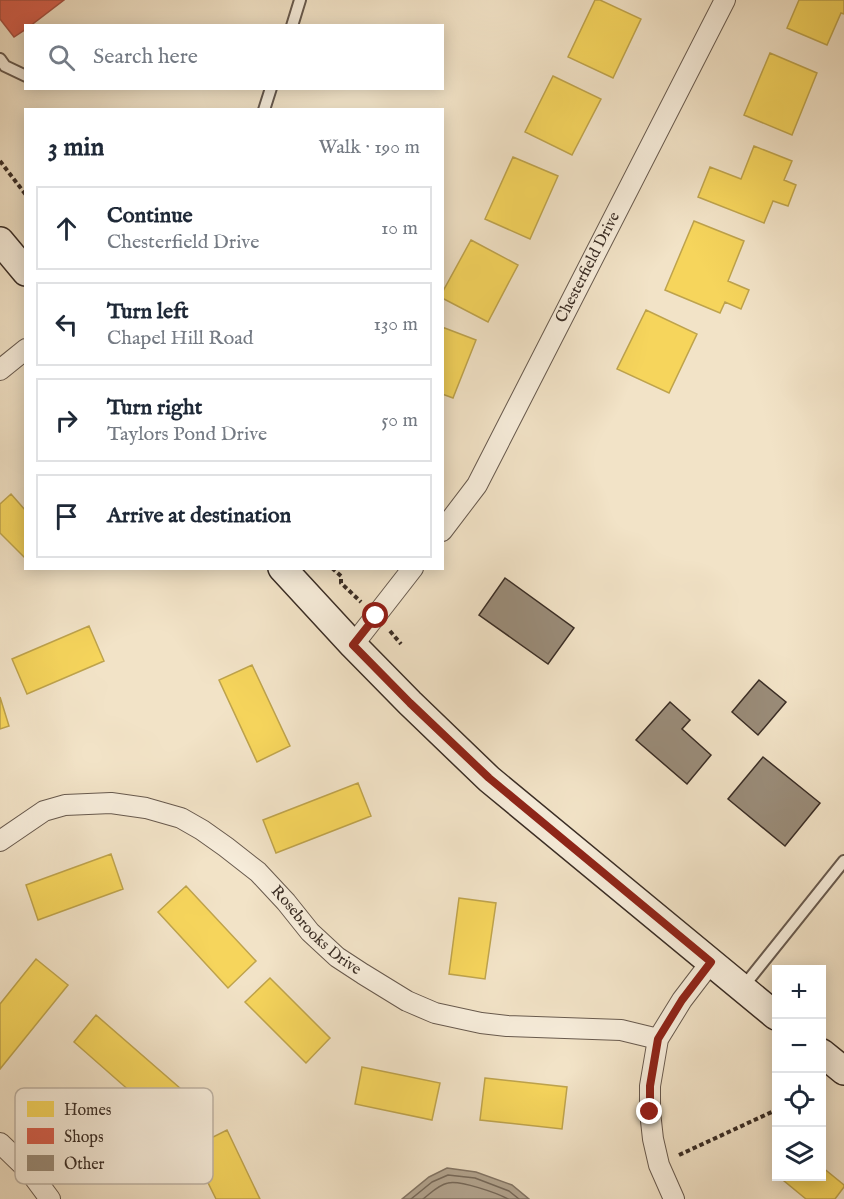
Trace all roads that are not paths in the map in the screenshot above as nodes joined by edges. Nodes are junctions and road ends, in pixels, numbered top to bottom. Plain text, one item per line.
1 (300, 0) edge
2 (725, 0) edge
3 (293, 24) edge
4 (0, 59) edge
5 (24, 75) edge
6 (270, 90) edge
7 (265, 108) edge
8 (0, 241) edge
9 (24, 270) edge
10 (24, 351) edge
11 (0, 370) edge
12 (444, 528) edge
13 (284, 570) edge
14 (411, 570) edge
15 (353, 645) junction
16 (0, 841) edge
17 (844, 861) edge
18 (711, 962) junction
19 (742, 988) junction
20 (772, 1012) edge
21 (658, 1039) junction
22 (826, 1056) edge
23 (844, 1071) edge
24 (0, 1143) edge
25 (15, 1158) edge
26 (39, 1184) edge
27 (50, 1199) edge
28 (674, 1199) edge

1 - 3 lane
2 - 12 street, Chesterfield Drive
4 - 5 lane
6 - 7 lane
8 - 9 main road
10 - 11 street
13 - 15 main road
14 - 15 street
15 - 18 main road
16 - 21 street, Rosebrooks Drive
17 - 19 lane
18 - 19 main road
18 - 21 street
19 - 20 main road
21 - 28 street
22 - 23 main road
24 - 25 street
26 - 27 street

